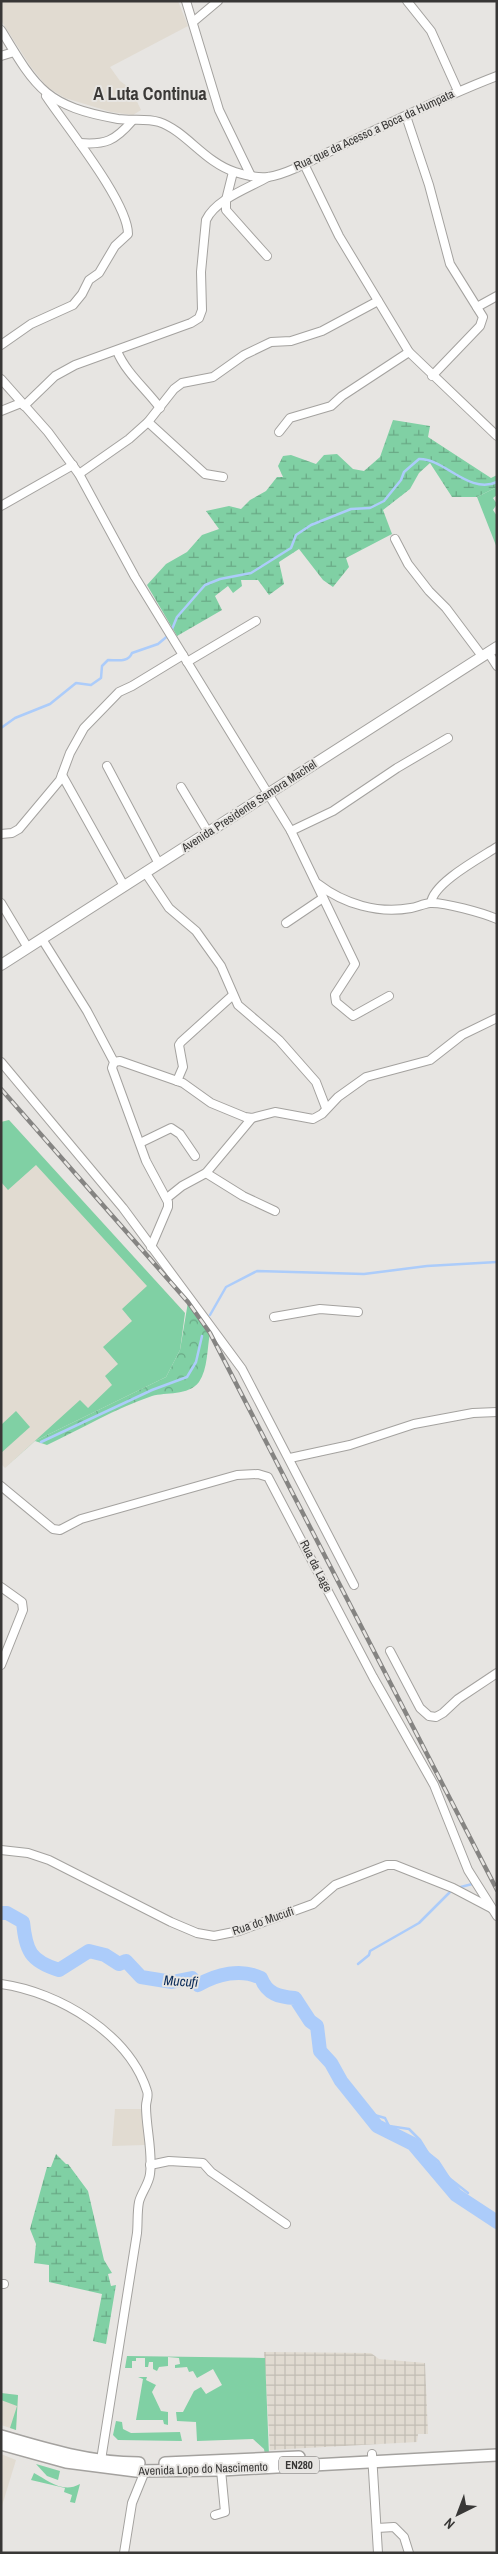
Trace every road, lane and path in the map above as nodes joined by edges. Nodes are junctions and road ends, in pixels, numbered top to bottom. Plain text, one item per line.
1 (186, 1) edge
2 (218, 1) edge
3 (407, 1) edge
4 (193, 22) junction
5 (1, 30) edge
6 (14, 52) junction
7 (1, 56) edge
8 (497, 76) edge
9 (42, 90) junction
10 (458, 91) junction
11 (406, 116) junction
12 (132, 121) junction
13 (80, 143) junction
14 (304, 164) junction
15 (234, 172) junction
16 (251, 176) junction
17 (268, 177) junction
18 (226, 200) junction
19 (267, 256) dead end
20 (497, 296) edge
21 (378, 301) junction
22 (477, 307) junction
23 (1, 344) edge
24 (117, 351) junction
25 (409, 352) junction
26 (432, 376) junction
27 (1, 379) edge
28 (22, 404) junction
29 (160, 408) junction
30 (1, 411) edge
31 (148, 422) junction
32 (279, 432) dead end
33 (497, 436) edge
34 (73, 465) junction
35 (79, 474) junction
36 (223, 477) dead end
37 (1, 506) edge
38 (395, 540) dead end
39 (256, 621) dead end
40 (489, 652) edge
41 (185, 658) junction
42 (497, 666) edge
43 (448, 738) dead end
44 (107, 766) dead end
45 (62, 775) junction
46 (181, 787) dead end
47 (268, 793) junction
48 (291, 831) junction
49 (208, 832) junction
50 (1, 834) edge
51 (497, 847) edge
52 (159, 864) junction
53 (145, 872) junction
54 (316, 882) junction
55 (124, 886) junction
56 (323, 898) junction
57 (1, 903) edge
58 (431, 903) junction
59 (497, 919) edge
60 (286, 923) dead end
61 (42, 939) junction
62 (28, 948) junction
63 (1, 965) edge
64 (233, 995) junction
65 (390, 996) dead end
66 (497, 1018) edge
67 (1, 1062) edge
68 (114, 1062) junction
69 (177, 1081) junction
70 (326, 1108) junction
71 (252, 1118) junction
72 (140, 1143) junction
73 (195, 1156) dead end
74 (206, 1173) junction
75 (166, 1198) junction
76 (275, 1211) dead end
77 (151, 1247) junction
78 (358, 1312) dead end
79 (274, 1317) dead end
80 (497, 1412) edge
81 (290, 1458) junction
82 (1, 1486) edge
83 (354, 1585) dead end
84 (1, 1587) edge
85 (390, 1652) dead end
86 (1, 1665) edge
87 (497, 1673) edge
88 (1, 1850) edge
89 (495, 1912) edge
90 (1, 1984) edge
91 (150, 2165) junction
92 (286, 2224) dead end
93 (1, 2436) edge
94 (1, 2444) edge
95 (497, 2448) edge
96 (497, 2455) edge
97 (372, 2458) junction
98 (101, 2460) junction
99 (221, 2470) junction
100 (145, 2471) junction
101 (215, 2515) dead end
102 (377, 2528) junction
103 (124, 2553) edge
104 (378, 2553) edge
105 (409, 2553) edge

1 - 4 street
2 - 4 street
3 - 10 street
4 - 16 street
5 - 6 street
6 - 7 street
6 - 9 street
8 - 10 street, Rua que da Acesso a Boca da Humpata
9 - 12 street, Rua que da Acesso a Boca da Humpata
9 - 13 street
10 - 11 street, Rua que da Acesso a Boca da Humpata
11 - 14 street, Rua que da Acesso a Boca da Humpata
11 - 22 street
12 - 13 street
12 - 15 street, Rua que da Acesso a Boca da Humpata
13 - 23 street
14 - 17 street, Rua que da Acesso a Boca da Humpata
14 - 21 street
15 - 16 street, Rua que da Acesso a Boca da Humpata
15 - 18 street
16 - 17 street, Rua que da Acesso a Boca da Humpata
17 - 18 street
18 - 19 street
18 - 24 street
20 - 22 street
21 - 25 street
21 - 29 street
22 - 26 street
24 - 28 street
24 - 29 street
25 - 26 street
25 - 32 street
26 - 33 street
27 - 28 street
28 - 30 street
28 - 34 street
29 - 31 street
31 - 35 street
31 - 36 street
34 - 35 street
34 - 37 street
35 - 41 street
38 - 40 street
39 - 41 street
40 - 42 street
40 - 47 main road, Avenida Presidente Samora Machel
41 - 45 street
41 - 47 street
43 - 48 street
44 - 52 street
45 - 50 street
45 - 55 street
46 - 49 street
47 - 48 street
47 - 49 main road, Avenida Presidente Samora Machel
48 - 54 street
49 - 52 main road, Avenida Presidente Samora Machel
51 - 58 street
52 - 53 main road, Avenida Presidente Samora Machel
53 - 55 main road, Avenida Presidente Samora Machel
53 - 64 street
54 - 56 street
54 - 58 street
55 - 61 main road, Avenida Presidente Samora Machel
56 - 60 street
56 - 65 street
57 - 62 street
58 - 59 street
61 - 62 main road, Avenida Presidente Samora Machel
61 - 68 street
62 - 63 main road, Avenida Presidente Samora Machel
64 - 69 street
64 - 70 street
66 - 70 street
67 - 77 street
68 - 69 street
68 - 72 street
69 - 71 street
70 - 71 street
71 - 74 street
72 - 73 street
72 - 75 street
74 - 75 street
74 - 76 street
75 - 77 street
77 - 81 street
78 - 79 street
80 - 81 street
81 - 83 street
82 - 89 street, Rua da Lage
84 - 86 street
85 - 87 street
88 - 89 street, Rua do Mucufi
90 - 91 street
91 - 92 street
91 - 98 street
93 - 98 main road, Avenida Lopo do Nascimento / EN280
94 - 100 main road, Avenida Lopo do Nascimento / EN280
95 - 97 main road, Avenida Lopo do Nascimento / EN280
96 - 97 main road, Avenida Lopo do Nascimento / EN280
97 - 98 main road, Avenida Lopo do Nascimento / EN280
97 - 99 main road, Avenida Lopo do Nascimento / EN280
97 - 102 street
99 - 100 main road, Avenida Lopo do Nascimento / EN280
99 - 101 street
100 - 103 street
102 - 104 street
102 - 105 street

